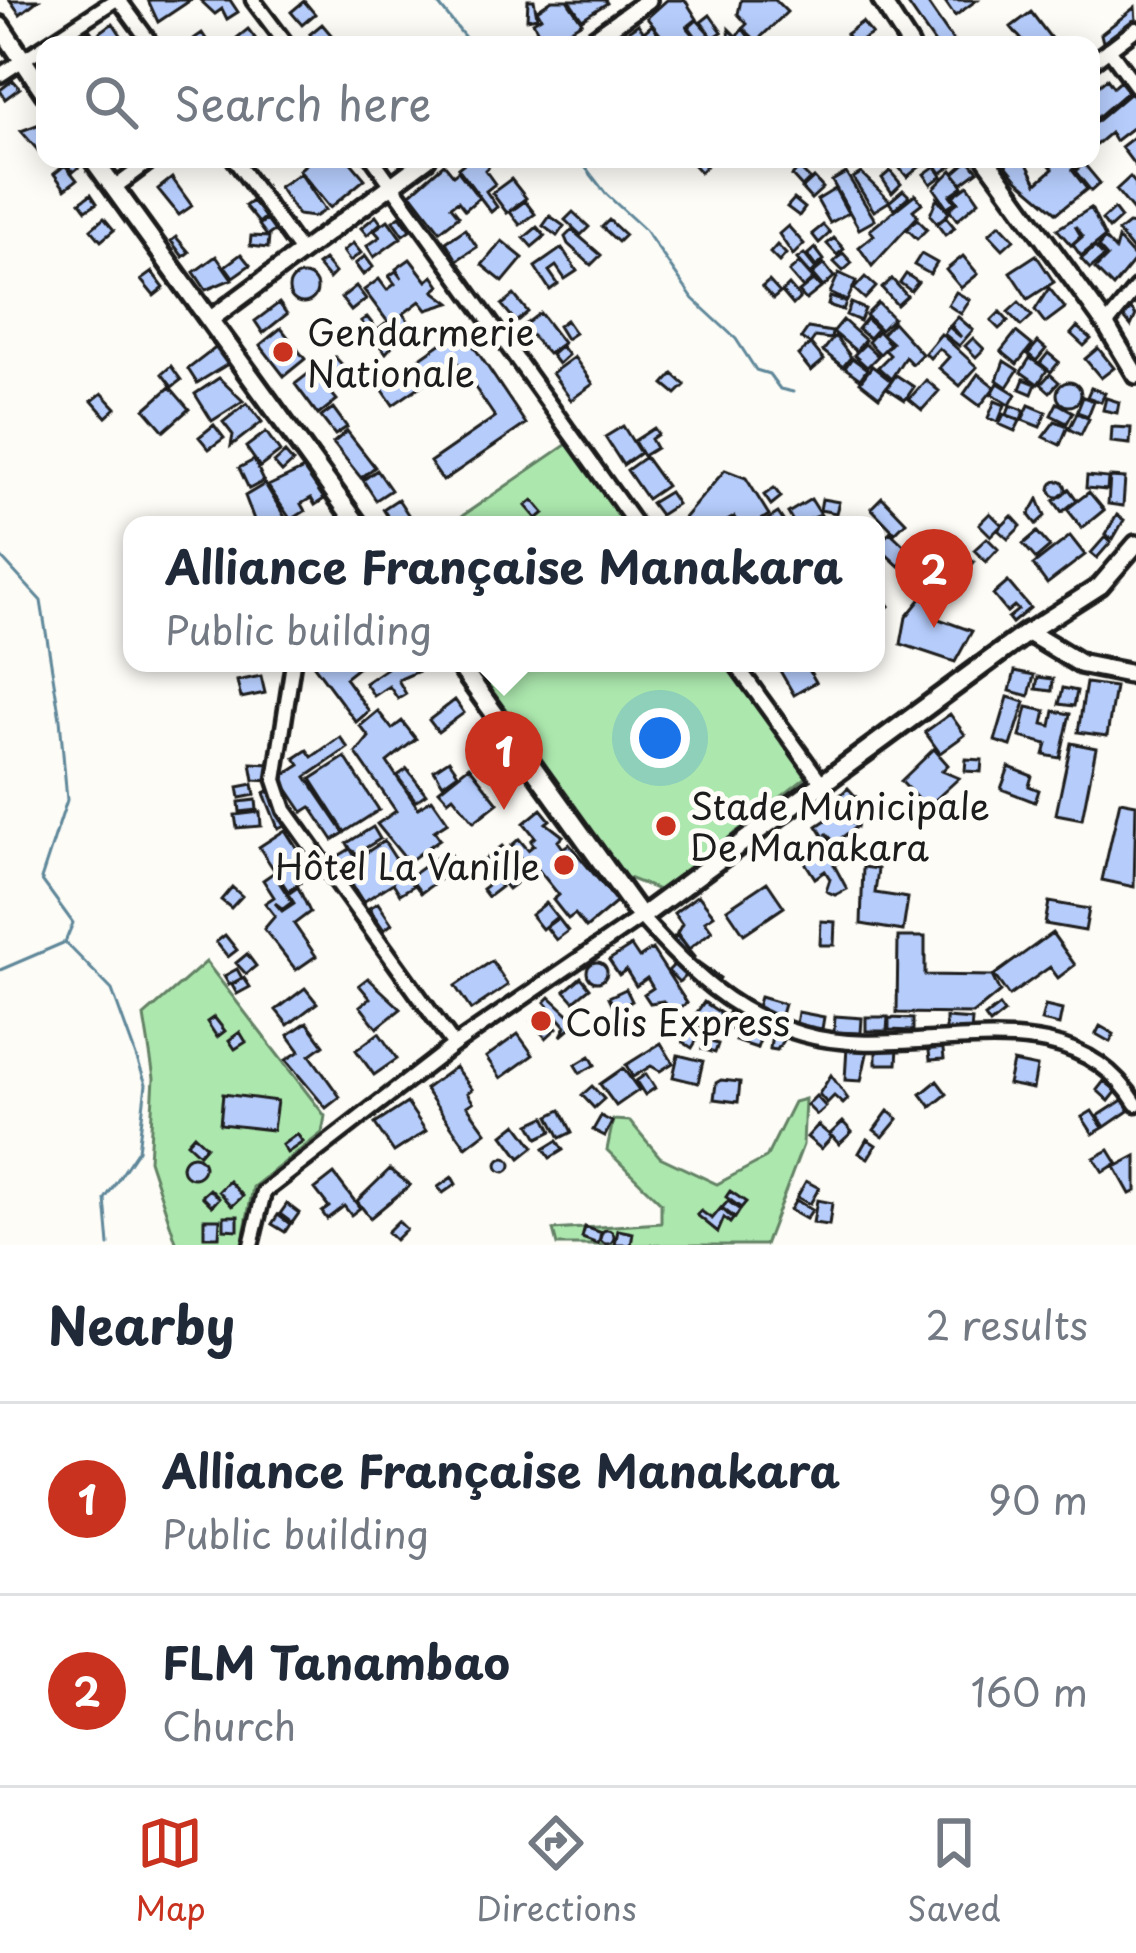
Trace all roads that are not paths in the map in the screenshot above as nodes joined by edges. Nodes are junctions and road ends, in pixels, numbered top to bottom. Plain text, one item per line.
1 (117, 0) edge
2 (253, 0) edge
3 (648, 0) edge
4 (881, 0) edge
5 (0, 26) edge
6 (1136, 29) edge
7 (58, 36) edge
8 (145, 36) edge
9 (279, 36) edge
10 (597, 36) edge
11 (904, 36) edge
12 (36, 49) edge
13 (1109, 50) junction
14 (1100, 56) edge
15 (20, 59) junction
16 (0, 75) edge
17 (36, 81) edge
18 (1136, 86) edge
19 (100, 168) edge
20 (141, 168) edge
21 (240, 168) edge
22 (380, 168) edge
23 (414, 168) edge
24 (993, 168) edge
25 (392, 184) junction
26 (115, 188) junction
27 (301, 253) junction
28 (1136, 288) edge
29 (211, 319) junction
30 (1106, 325) junction
31 (1136, 375) edge
32 (352, 516) edge
33 (630, 516) edge
34 (1136, 544) edge
35 (1028, 632) junction
36 (292, 672) edge
37 (464, 672) edge
38 (742, 672) edge
39 (1136, 675) edge
40 (821, 782) junction
41 (641, 917) junction
42 (454, 1045) junction
43 (1136, 1104) edge
44 (251, 1245) edge

1 - 7 street
1 - 8 street
2 - 9 street
3 - 10 street
4 - 11 street
5 - 15 main road
6 - 13 street
12 - 15 street
13 - 14 street
13 - 18 street
15 - 16 street
15 - 17 main road
19 - 26 main road
20 - 26 street
21 - 27 street
22 - 25 street
23 - 25 street
24 - 30 street
25 - 27 street
25 - 33 street
26 - 29 main road
27 - 29 street
28 - 30 street
29 - 32 main road
30 - 31 street
34 - 35 street
35 - 39 main road
35 - 40 main road
36 - 42 street
37 - 41 main road
38 - 40 street
40 - 41 main road
41 - 42 street
41 - 43 street
42 - 44 street

